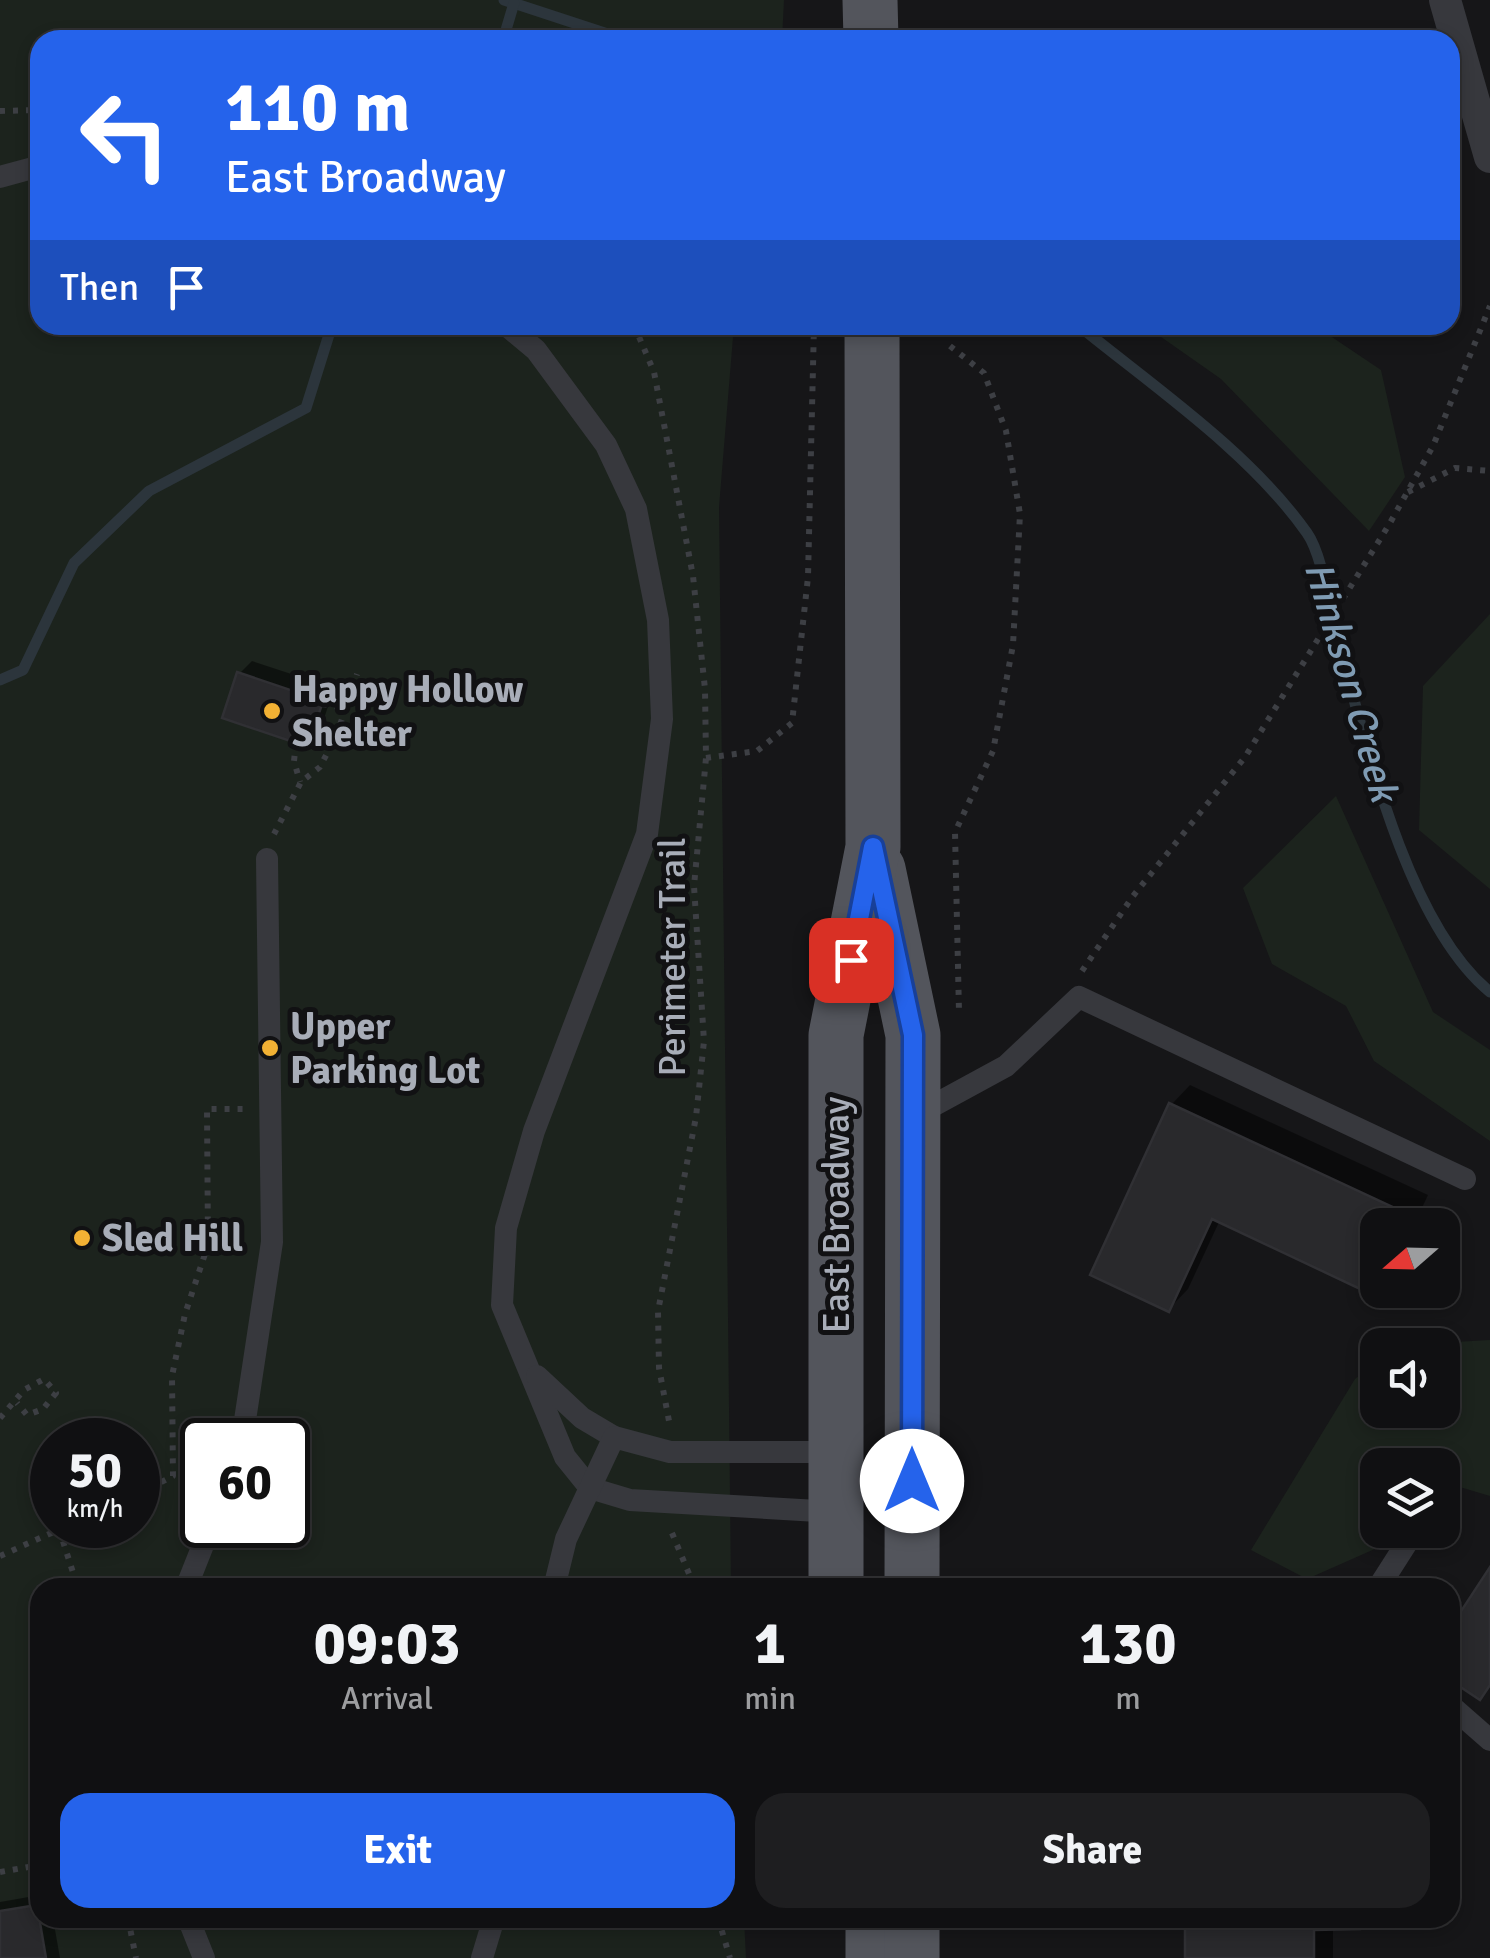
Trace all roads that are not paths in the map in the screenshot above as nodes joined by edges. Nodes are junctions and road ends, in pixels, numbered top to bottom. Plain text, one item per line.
1 (870, 0) edge
2 (1445, 0) edge
3 (871, 30) edge
4 (1454, 30) edge
5 (1460, 53) edge
6 (1490, 158) edge
7 (30, 169) edge
8 (0, 177) edge
9 (518, 335) edge
10 (872, 335) edge
11 (873, 847) junction
12 (268, 852) road end
13 (836, 1035) junction
14 (913, 1117) junction
15 (1466, 1179) dead end
16 (534, 1374) junction
17 (245, 1418) edge
18 (614, 1437) junction
19 (836, 1452) junction
20 (912, 1481) junction
21 (590, 1488) junction
22 (835, 1512) junction
23 (202, 1548) edge
24 (1404, 1548) edge
25 (190, 1578) edge
26 (556, 1578) edge
27 (836, 1578) edge
28 (878, 1578) edge
29 (912, 1578) edge
30 (1384, 1578) edge
31 (1460, 1714) edge
32 (1490, 1740) edge
33 (192, 1928) edge
34 (491, 1928) edge
35 (837, 1928) edge
36 (873, 1928) edge
37 (912, 1928) edge
38 (204, 1958) edge
39 (482, 1958) edge
40 (837, 1958) edge
41 (873, 1958) edge
42 (912, 1958) edge

1 - 3 main road
2 - 4 street
5 - 6 street
7 - 8 lane
9 - 16 lane
10 - 11 main road, East Broadway
11 - 13 main road, East Broadway
11 - 14 main road, East Broadway
12 - 17 lane
13 - 19 main road, East Broadway
13 - 20 main road
14 - 15 lane
14 - 20 main road, East Broadway
16 - 18 lane
16 - 21 lane
18 - 19 lane
18 - 21 lane
19 - 22 main road, East Broadway
19 - 28 main road
20 - 29 main road, East Broadway
21 - 22 lane
21 - 26 lane
22 - 27 main road, East Broadway
23 - 25 lane
24 - 30 lane
31 - 32 lane
33 - 38 lane
34 - 39 lane
35 - 40 main road
36 - 41 main road
37 - 42 main road

